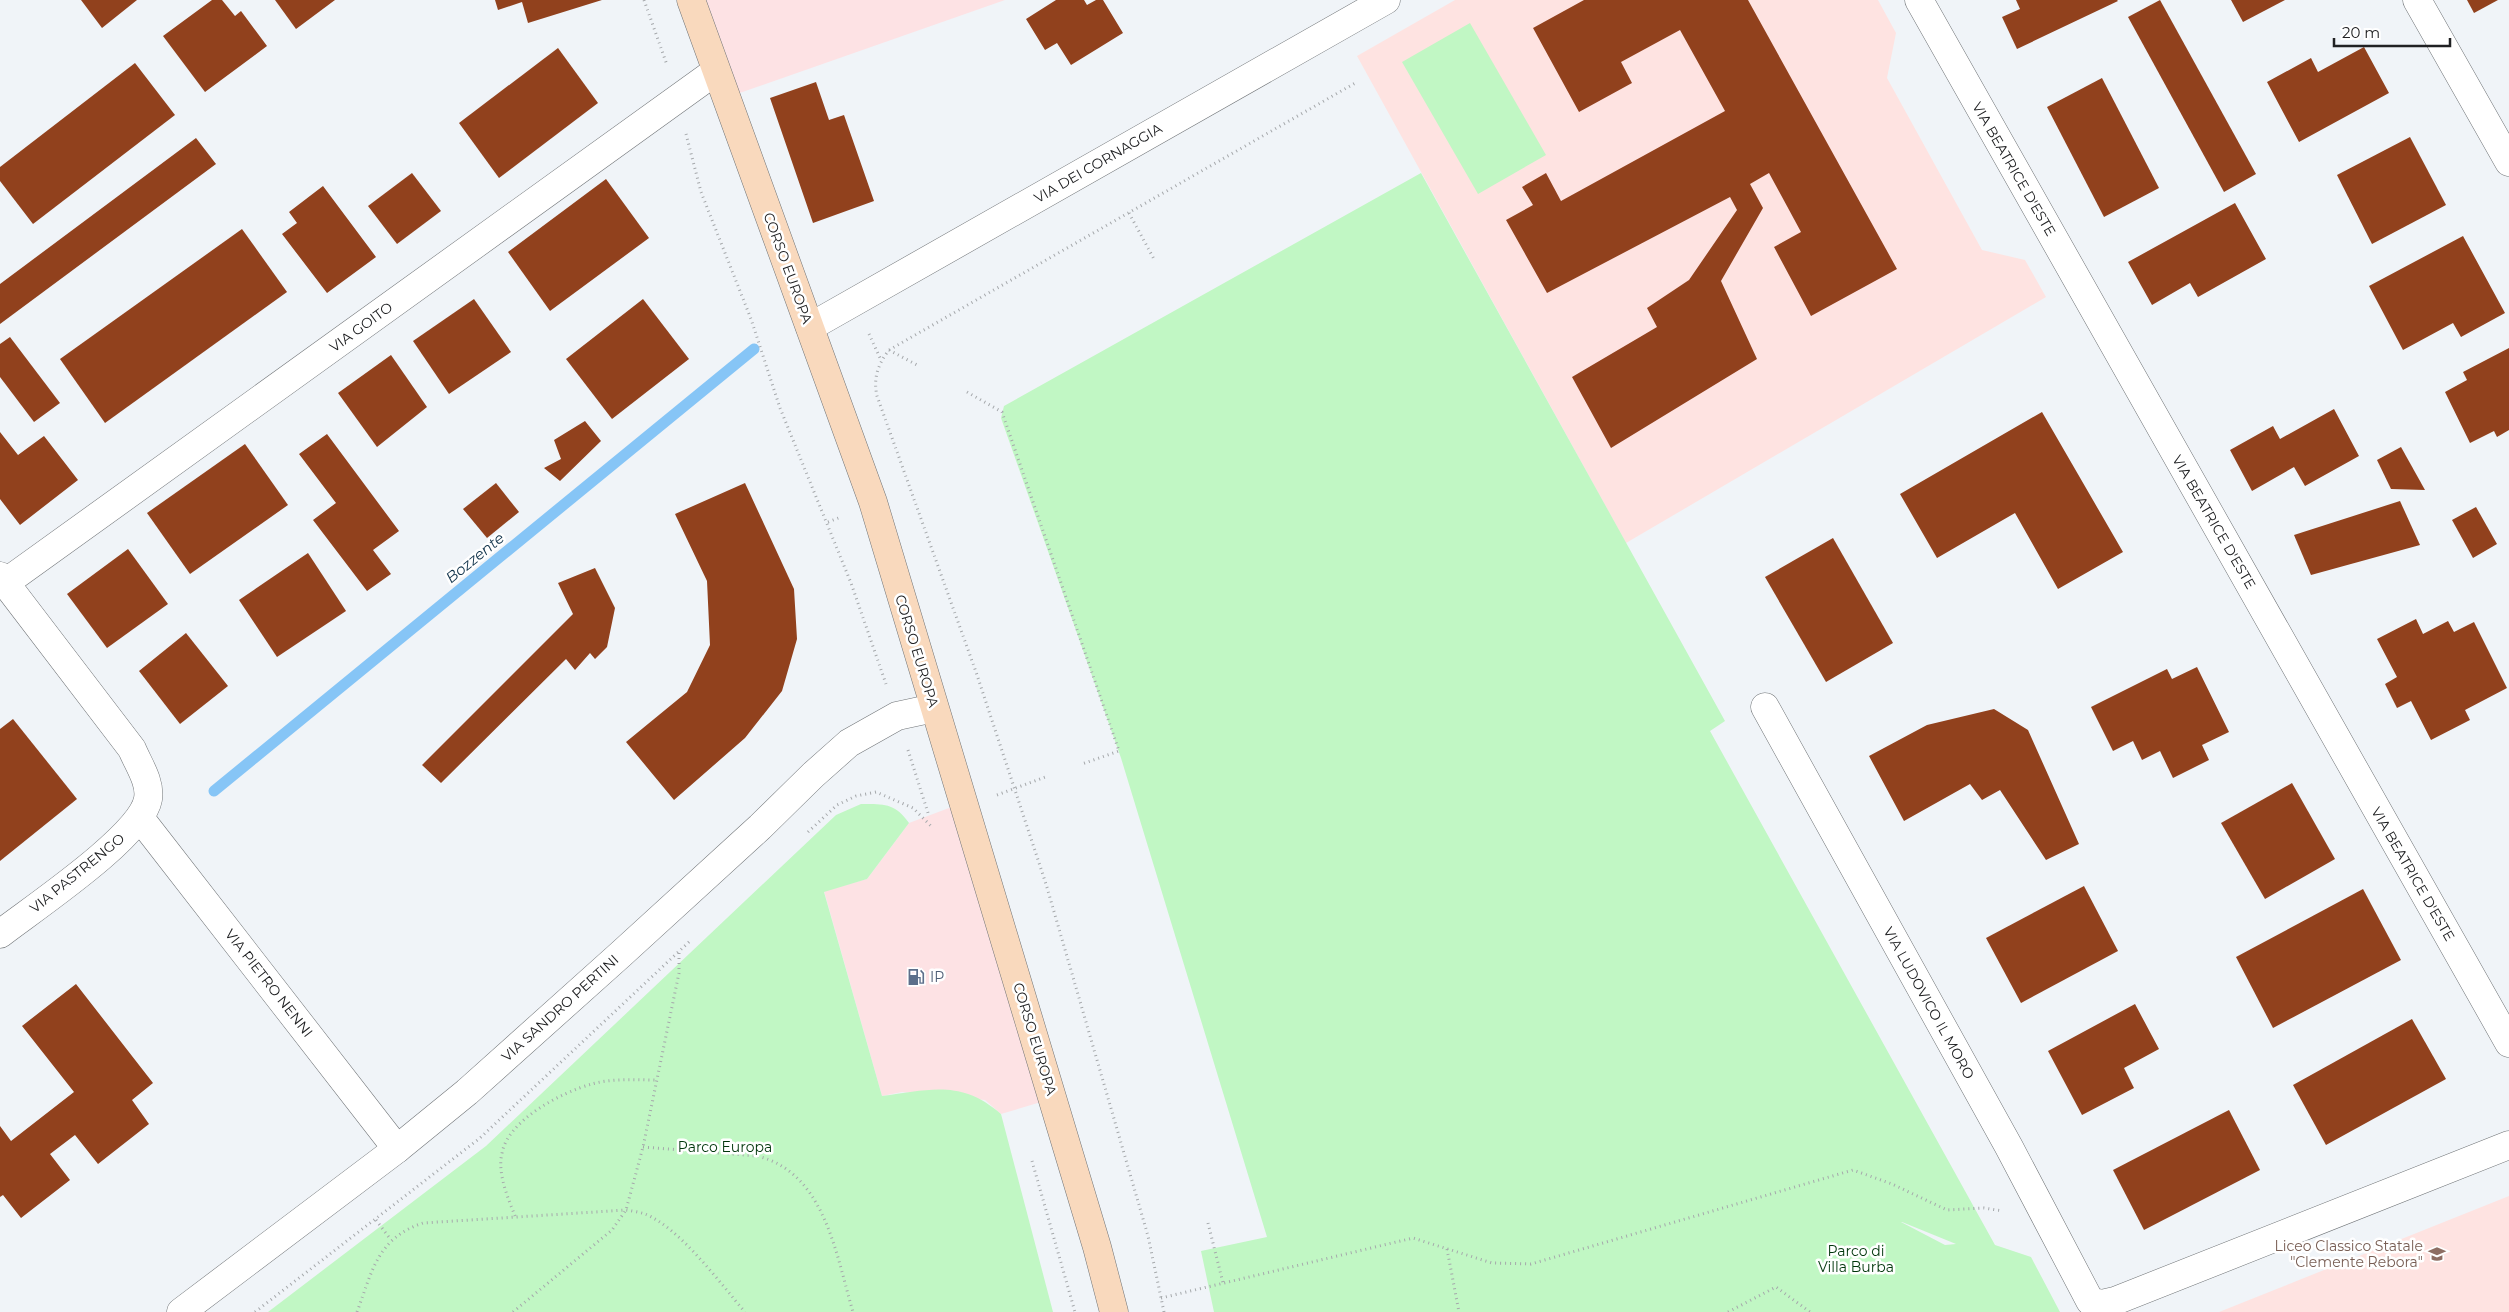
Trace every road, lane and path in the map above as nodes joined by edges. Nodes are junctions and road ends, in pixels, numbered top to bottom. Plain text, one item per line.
1 (644, 0) edge
2 (691, 0) edge
3 (1386, 0) edge
4 (1919, 0) edge
5 (2417, 0) edge
6 (716, 71) junction
7 (1357, 82) dead end
8 (678, 98) junction
9 (2509, 162) edge
10 (1129, 213) junction
11 (1155, 261) dead end
12 (810, 327) junction
13 (890, 350) junction
14 (917, 365) dead end
15 (967, 392) dead end
16 (3, 580) edge
17 (851, 583) dead end
18 (934, 708) junction
19 (1765, 708) dead end
20 (1082, 764) dead end
21 (1048, 776) dead end
22 (1015, 788) junction
23 (990, 798) dead end
24 (140, 818) junction
25 (932, 827) dead end
26 (803, 837) dead end
27 (665, 913) junction
28 (0, 934) edge
29 (693, 939) dead end
30 (679, 952) junction
31 (2509, 1043) edge
32 (656, 1080) junction
33 (2509, 1145) edge
34 (643, 1147) junction
35 (397, 1149) junction
36 (626, 1210) junction
37 (515, 1216) junction
38 (2045, 1218) junction
39 (376, 1220) junction
40 (1208, 1223) dead end
41 (391, 1240) junction
42 (1447, 1249) junction
43 (1223, 1283) junction
44 (1161, 1298) junction
45 (182, 1312) edge
46 (255, 1312) edge
47 (357, 1312) edge
48 (514, 1312) edge
49 (745, 1312) edge
50 (853, 1312) edge
51 (1114, 1312) edge
52 (1164, 1312) edge
53 (1459, 1312) edge
54 (1728, 1312) edge
55 (1810, 1312) edge

1 - 8 path
2 - 6 main road, CORSO EUROPA
3 - 12 street, VIA DEI CORNAGGIA
4 - 31 street, VIA BEATRICE D'ESTE
5 - 9 street
6 - 8 street, VIA GOITO
6 - 12 main road, CORSO EUROPA
7 - 10 path
8 - 16 street, VIA GOITO
8 - 17 path
10 - 11 path
10 - 13 path
12 - 18 main road, CORSO EUROPA
13 - 14 path
13 - 22 path
15 - 20 path
16 - 24 street, VIA PASTRENGO
18 - 27 street, VIA SANDRO PERTINI
18 - 51 main road, CORSO EUROPA
19 - 38 street, VIA LUDOVICO IL MORO
21 - 22 path
22 - 23 path
22 - 44 path
24 - 28 street, VIA PASTRENGO
24 - 35 street, VIA PIETRO NENNI
25 - 26 path
27 - 30 path
27 - 35 street, VIA SANDRO PERTINI
29 - 30 path
30 - 32 path
30 - 39 path
32 - 34 path
32 - 37 path
33 - 38 street, VIA LUDOVICO IL MORO
34 - 36 path
34 - 50 path
35 - 45 street, VIA SANDRO PERTINI
36 - 37 path
36 - 48 path
36 - 49 path
37 - 41 path
38 - 42 path
39 - 41 path
39 - 46 path
40 - 43 path
41 - 47 path
42 - 43 path
42 - 53 path
43 - 44 path
44 - 52 path
54 - 55 path

